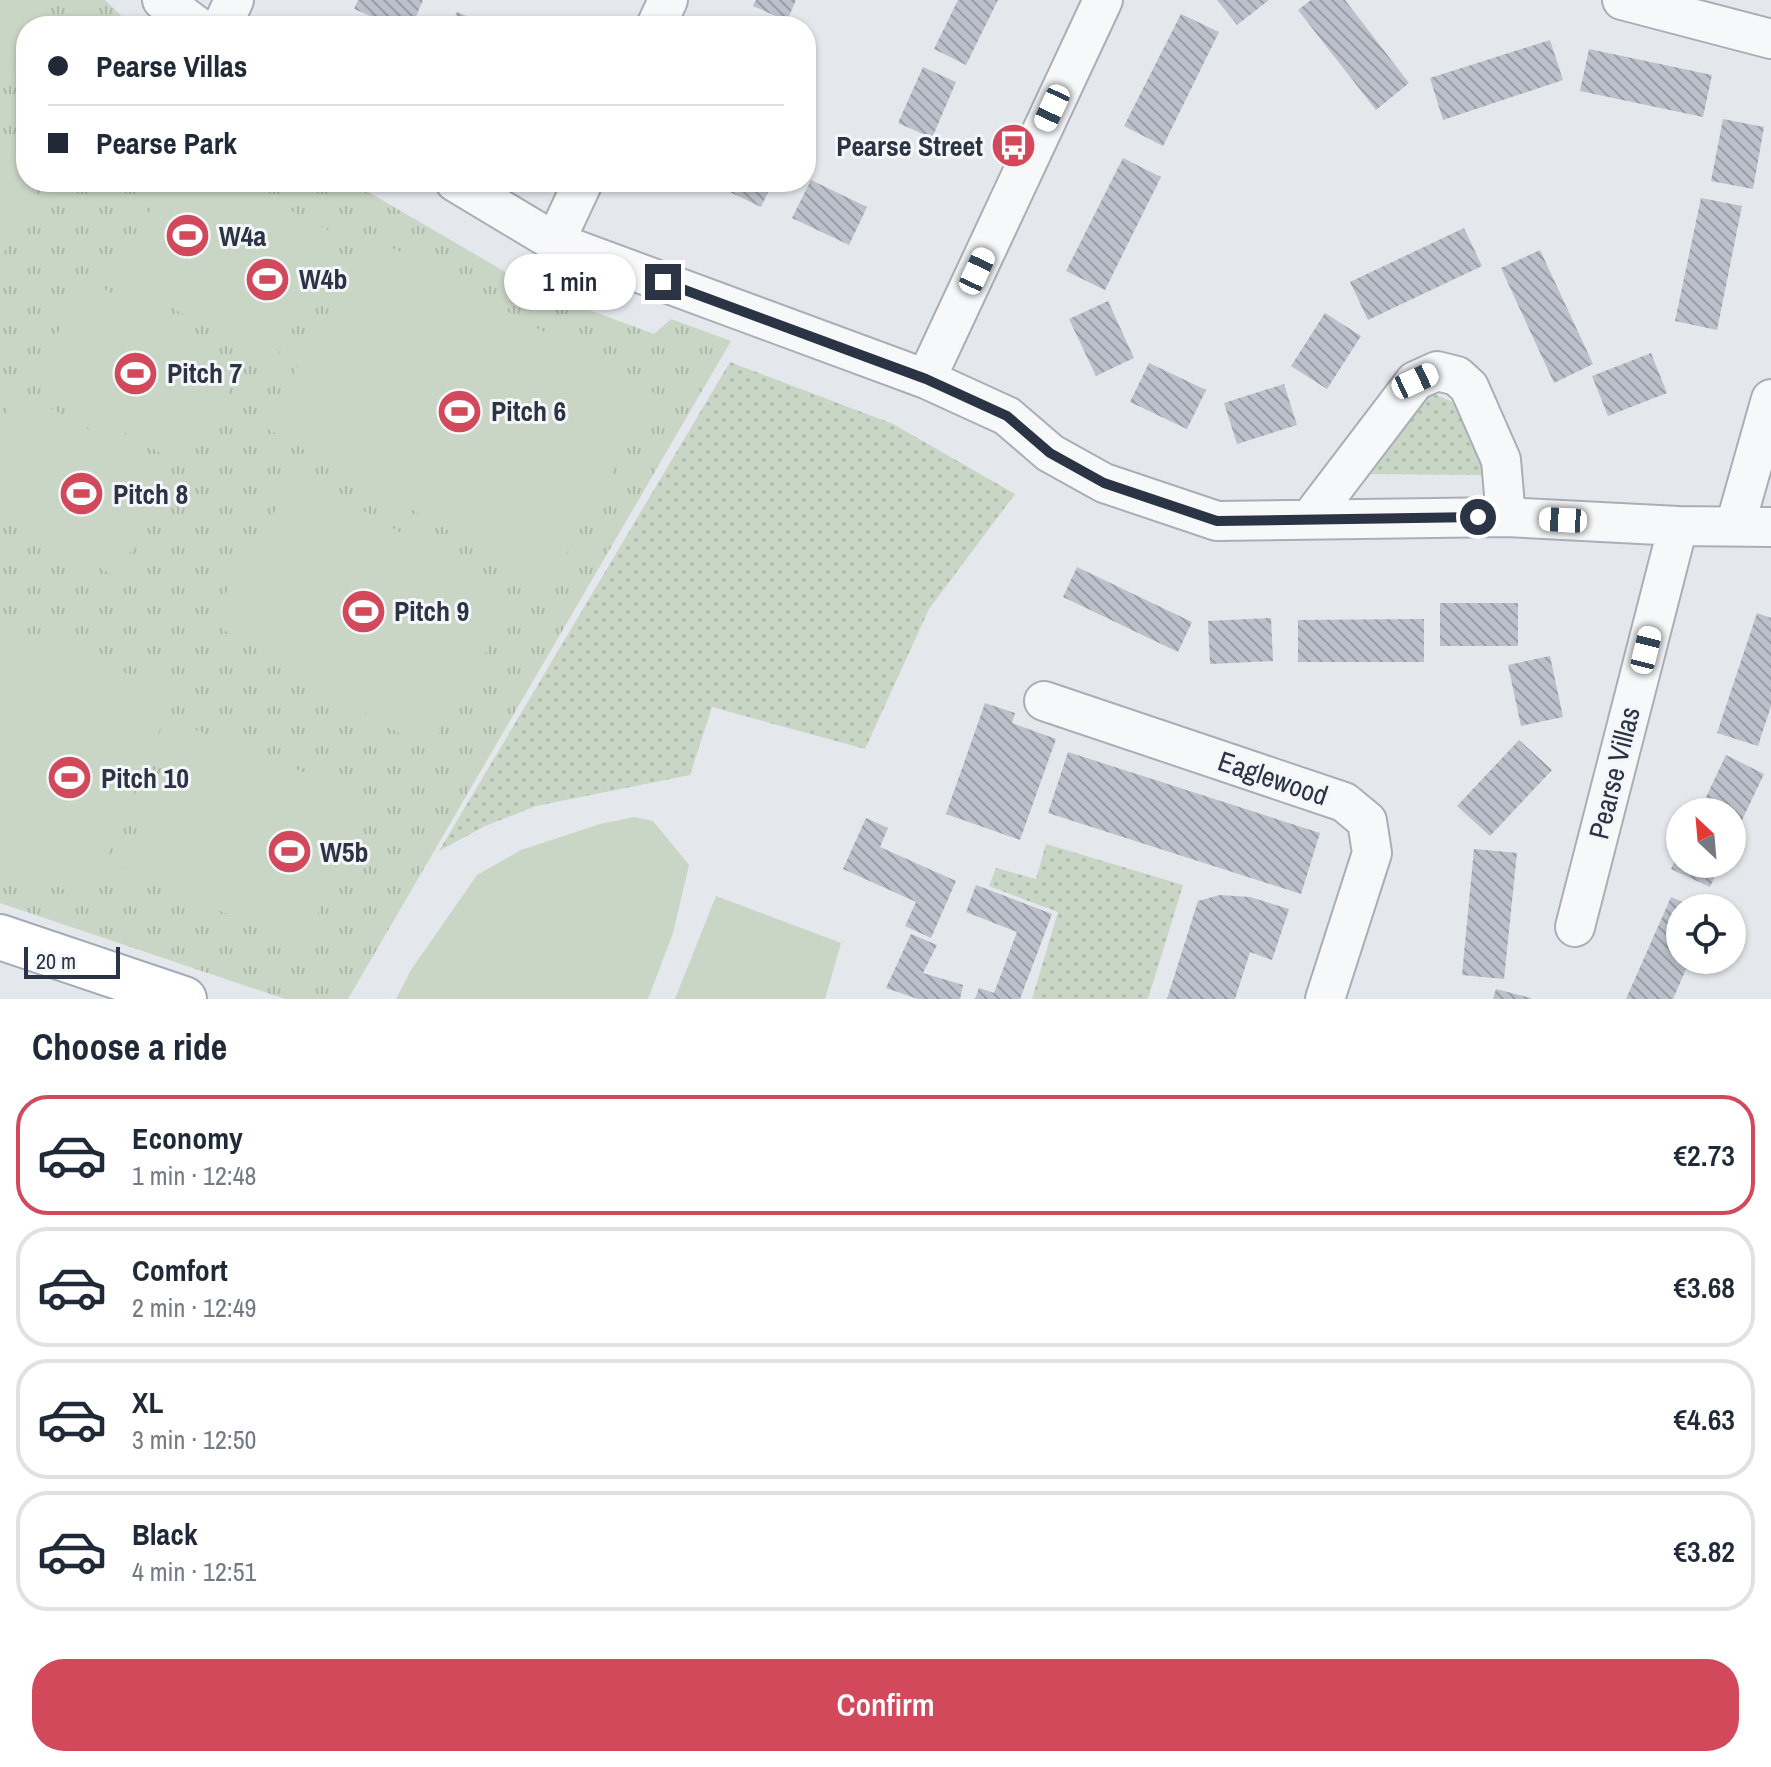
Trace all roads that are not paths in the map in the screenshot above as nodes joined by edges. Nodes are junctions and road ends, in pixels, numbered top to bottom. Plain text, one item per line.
1 (162, 0) edge
2 (1103, 0) edge
3 (1622, 0) edge
4 (184, 16) edge
5 (1771, 39) edge
6 (472, 192) edge
7 (578, 192) edge
8 (555, 242) junction
9 (926, 379) junction
10 (1771, 399) edge
11 (1506, 517) junction
12 (1310, 519) junction
13 (1678, 526) junction
14 (1753, 526) edge
15 (1044, 701) dead end
16 (1575, 927) dead end
17 (0, 937) edge
18 (184, 999) edge
19 (1325, 999) edge

1 - 4 street
2 - 9 street
3 - 5 street
6 - 8 street
7 - 8 street
8 - 9 street
9 - 12 street
10 - 14 street
11 - 12 street
11 - 12 street
11 - 13 street
13 - 14 street
13 - 16 street, Pearse Villas
15 - 19 street, Eaglewood
17 - 18 main road

